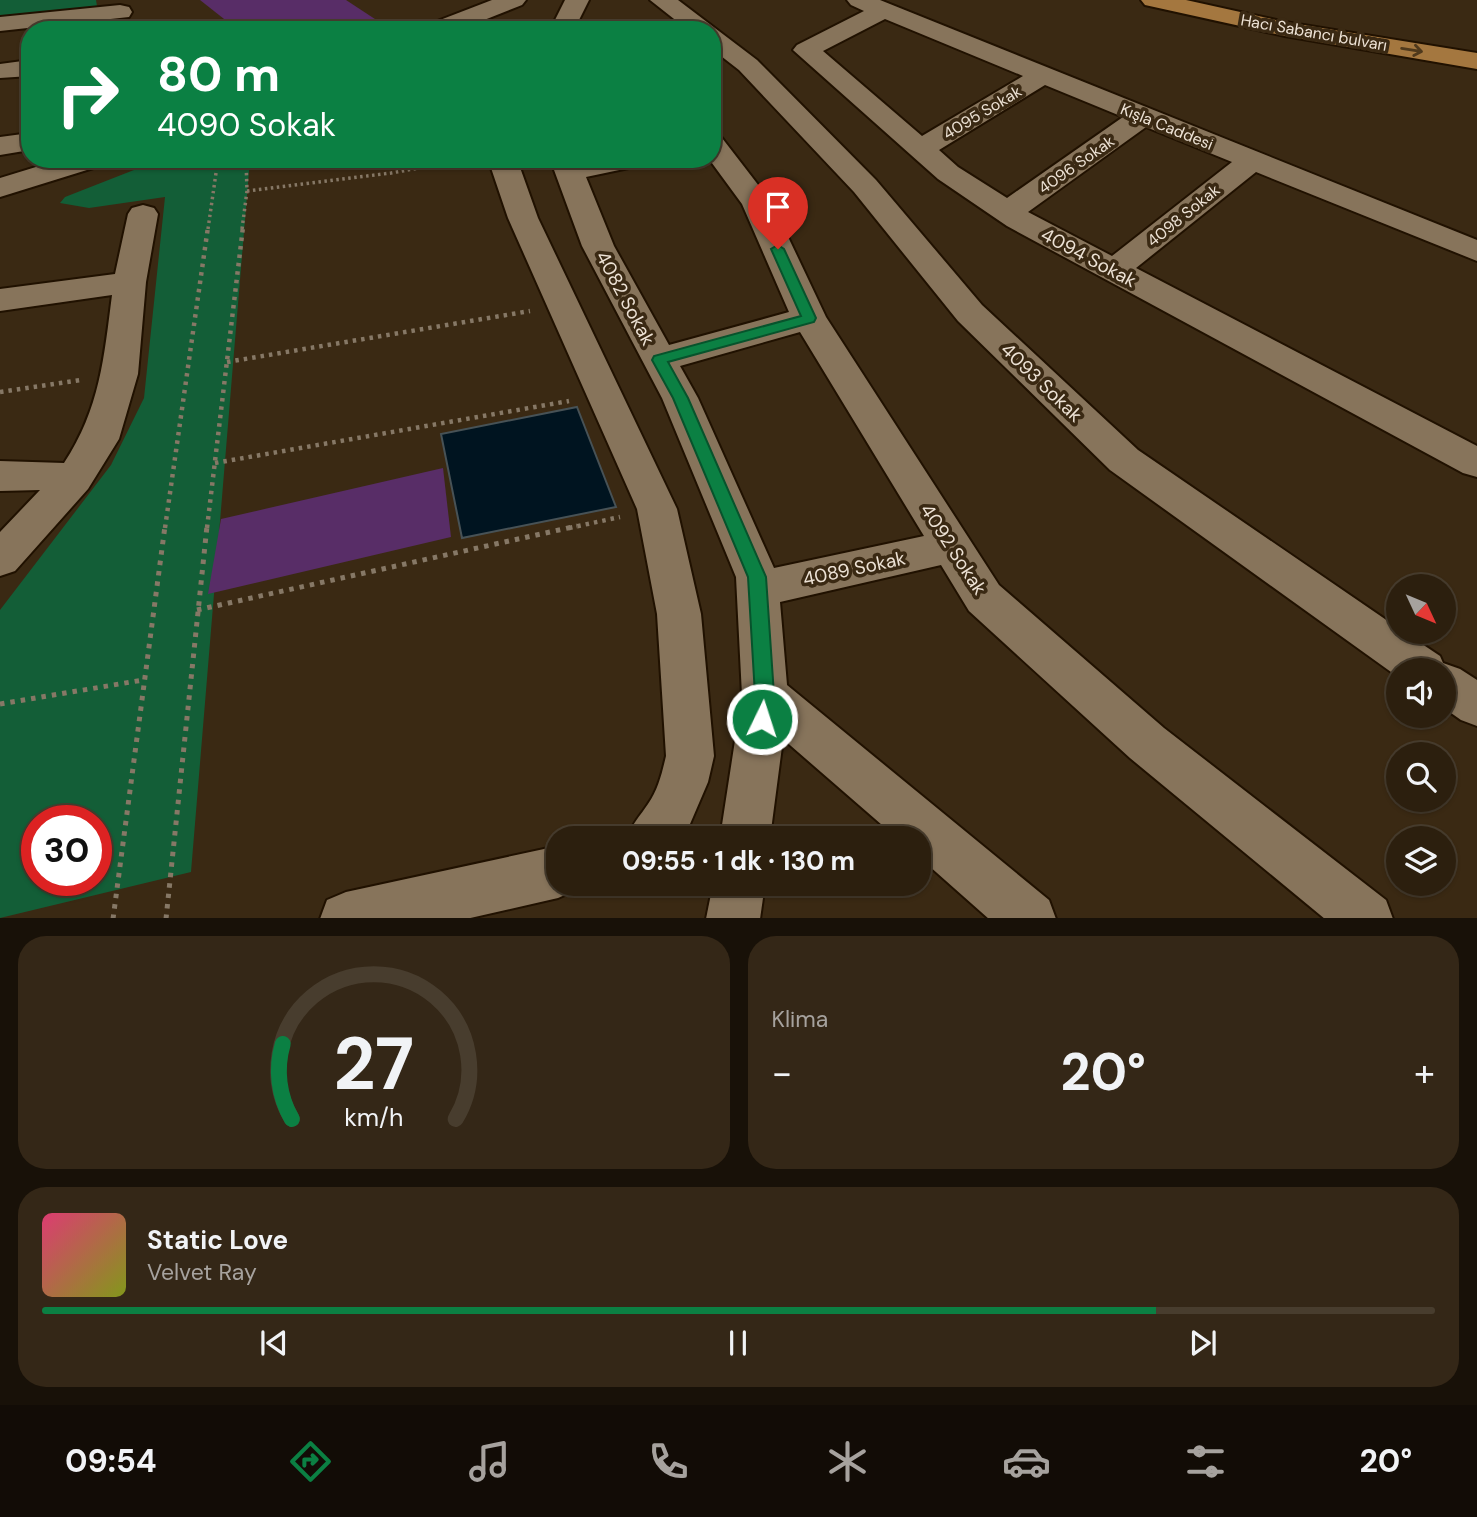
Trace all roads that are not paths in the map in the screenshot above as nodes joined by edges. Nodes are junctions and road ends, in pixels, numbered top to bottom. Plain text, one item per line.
1 (514, 0) edge
2 (578, 0) edge
3 (662, 0) edge
4 (1153, 0) edge
5 (1239, 0) edge
6 (871, 5) edge
7 (489, 9) junction
8 (120, 14) edge
9 (36, 21) edge
10 (459, 21) edge
11 (501, 21) edge
12 (567, 21) edge
13 (691, 21) edge
14 (21, 22) edge
15 (0, 24) edge
16 (1477, 40) edge
17 (721, 44) edge
18 (1477, 61) edge
19 (1044, 75) junction
20 (1143, 116) junction
21 (21, 142) edge
22 (0, 146) edge
23 (920, 149) junction
24 (721, 156) edge
25 (1252, 160) junction
26 (64, 168) edge
27 (505, 168) edge
28 (567, 168) edge
29 (0, 188) edge
30 (1008, 212) junction
31 (144, 215) dead end
32 (1477, 251) edge
33 (1114, 270) junction
34 (130, 282) junction
35 (0, 300) edge
36 (809, 318) junction
37 (659, 360) junction
38 (1477, 463) edge
39 (0, 476) edge
40 (74, 479) junction
41 (950, 547) junction
42 (0, 559) edge
43 (758, 589) junction
44 (1407, 658) edge
45 (1456, 691) edge
46 (765, 695) junction
47 (1477, 705) edge
48 (662, 826) edge
49 (747, 826) edge
50 (546, 875) edge
51 (737, 896) edge
52 (351, 918) edge
53 (733, 918) edge
54 (1029, 918) edge
55 (1366, 918) edge

1 - 7 street
2 - 12 street
3 - 13 street
4 -> 18 main road, Hacı Sabancı bulvarı
5 - 16 main road, Hacı Sabancı bulvarı
6 - 19 street, Kışla Caddesi
6 - 23 street, 4094 Sokak
7 - 10 street
7 - 11 street
8 - 9 street
14 - 15 street
17 - 44 street, 4093 Sokak
19 - 20 street, Kışla Caddesi
19 - 23 street, 4095 Sokak
20 - 25 street, Kışla Caddesi
20 - 30 street, 4096 Sokak
21 - 22 street
23 - 30 street, 4094 Sokak
24 - 36 street, 4092 Sokak
25 - 32 street, Kışla Caddesi
25 - 33 street, 4098 Sokak
26 - 29 street
27 - 48 street
28 - 37 street, 4082 Sokak
30 - 33 street, 4094 Sokak
31 - 34 street
33 - 38 street, 4094 Sokak
34 - 35 street
34 - 40 street
36 - 37 street
36 - 41 street, 4092 Sokak
37 - 43 street, 4082 Sokak
39 - 40 street
40 - 42 street
41 - 43 street, 4089 Sokak
41 - 55 street, 4092 Sokak
43 - 46 street, 4082 Sokak
45 - 47 street
46 - 49 street, 4082 Sokak
46 - 54 street
50 - 52 street
51 - 53 street

